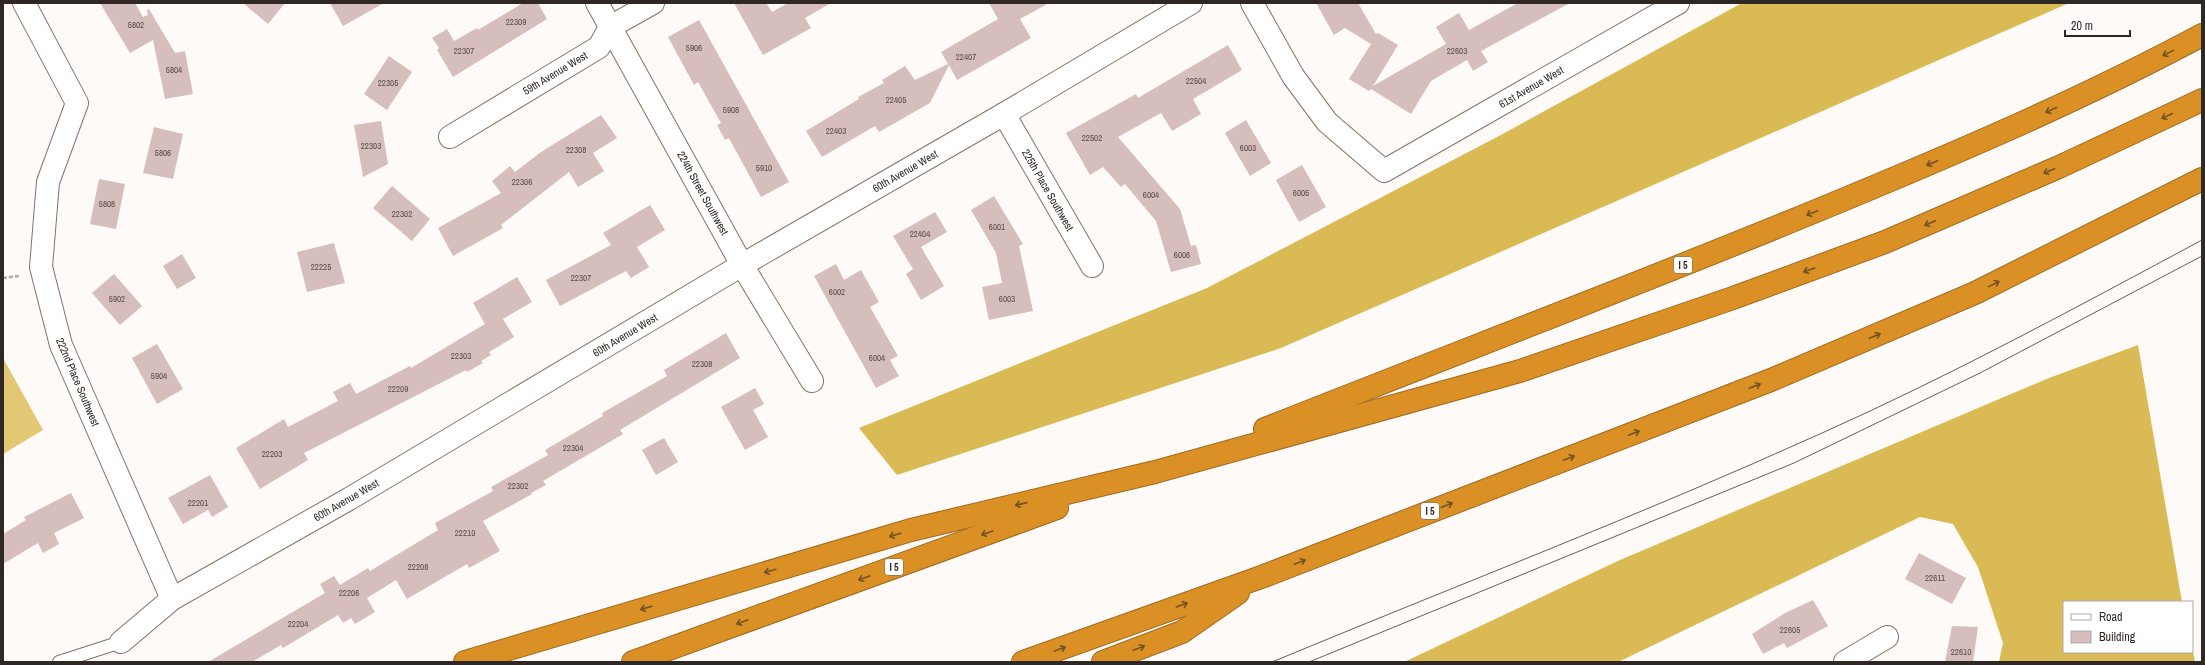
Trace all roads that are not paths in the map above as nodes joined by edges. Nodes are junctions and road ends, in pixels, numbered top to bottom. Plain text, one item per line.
1 (24, 3) edge
2 (597, 3) edge
3 (653, 3) edge
4 (1191, 3) edge
5 (1252, 3) edge
6 (1678, 3) edge
7 (610, 27) junction
8 (2202, 35) edge
9 (2202, 100) edge
10 (1004, 114) junction
11 (450, 137) dead end
12 (2202, 175) edge
13 (2202, 179) edge
14 (2168, 197) junction
15 (742, 264) junction
16 (1092, 266) dead end
17 (812, 381) dead end
18 (1155, 472) junction
19 (1264, 576) junction
20 (172, 599) junction
21 (1887, 637) dead end
22 (121, 642) joint
23 (59, 662) edge
24 (465, 662) edge
25 (633, 662) edge
26 (1023, 662) edge
27 (1103, 662) edge
28 (1844, 662) edge

1 - 20 street, 222nd Place Southwest
2 - 7 street, 224th Street Southwest
3 - 7 street
4 - 10 street, 60th Avenue West
5 - 6 street, 61st Avenue West
7 - 11 street, 59th Avenue West
7 - 15 street, 224th Street Southwest
8 -> 18 highway, I 5
9 -> 18 highway
10 - 15 street, 60th Avenue West
10 - 16 street, 225th Place Southwest
12 - 14 highway
13 - 14 highway, I 5
19 -> 14 highway, I 5
15 - 17 street, 224th Street Southwest
15 - 20 street, 60th Avenue West
18 -> 24 highway
18 -> 25 highway, I 5
26 -> 19 highway, I 5
27 -> 19 highway
20 - 22 street, 60th Avenue West
21 - 28 street
22 - 23 lane, 60th Avenue West

